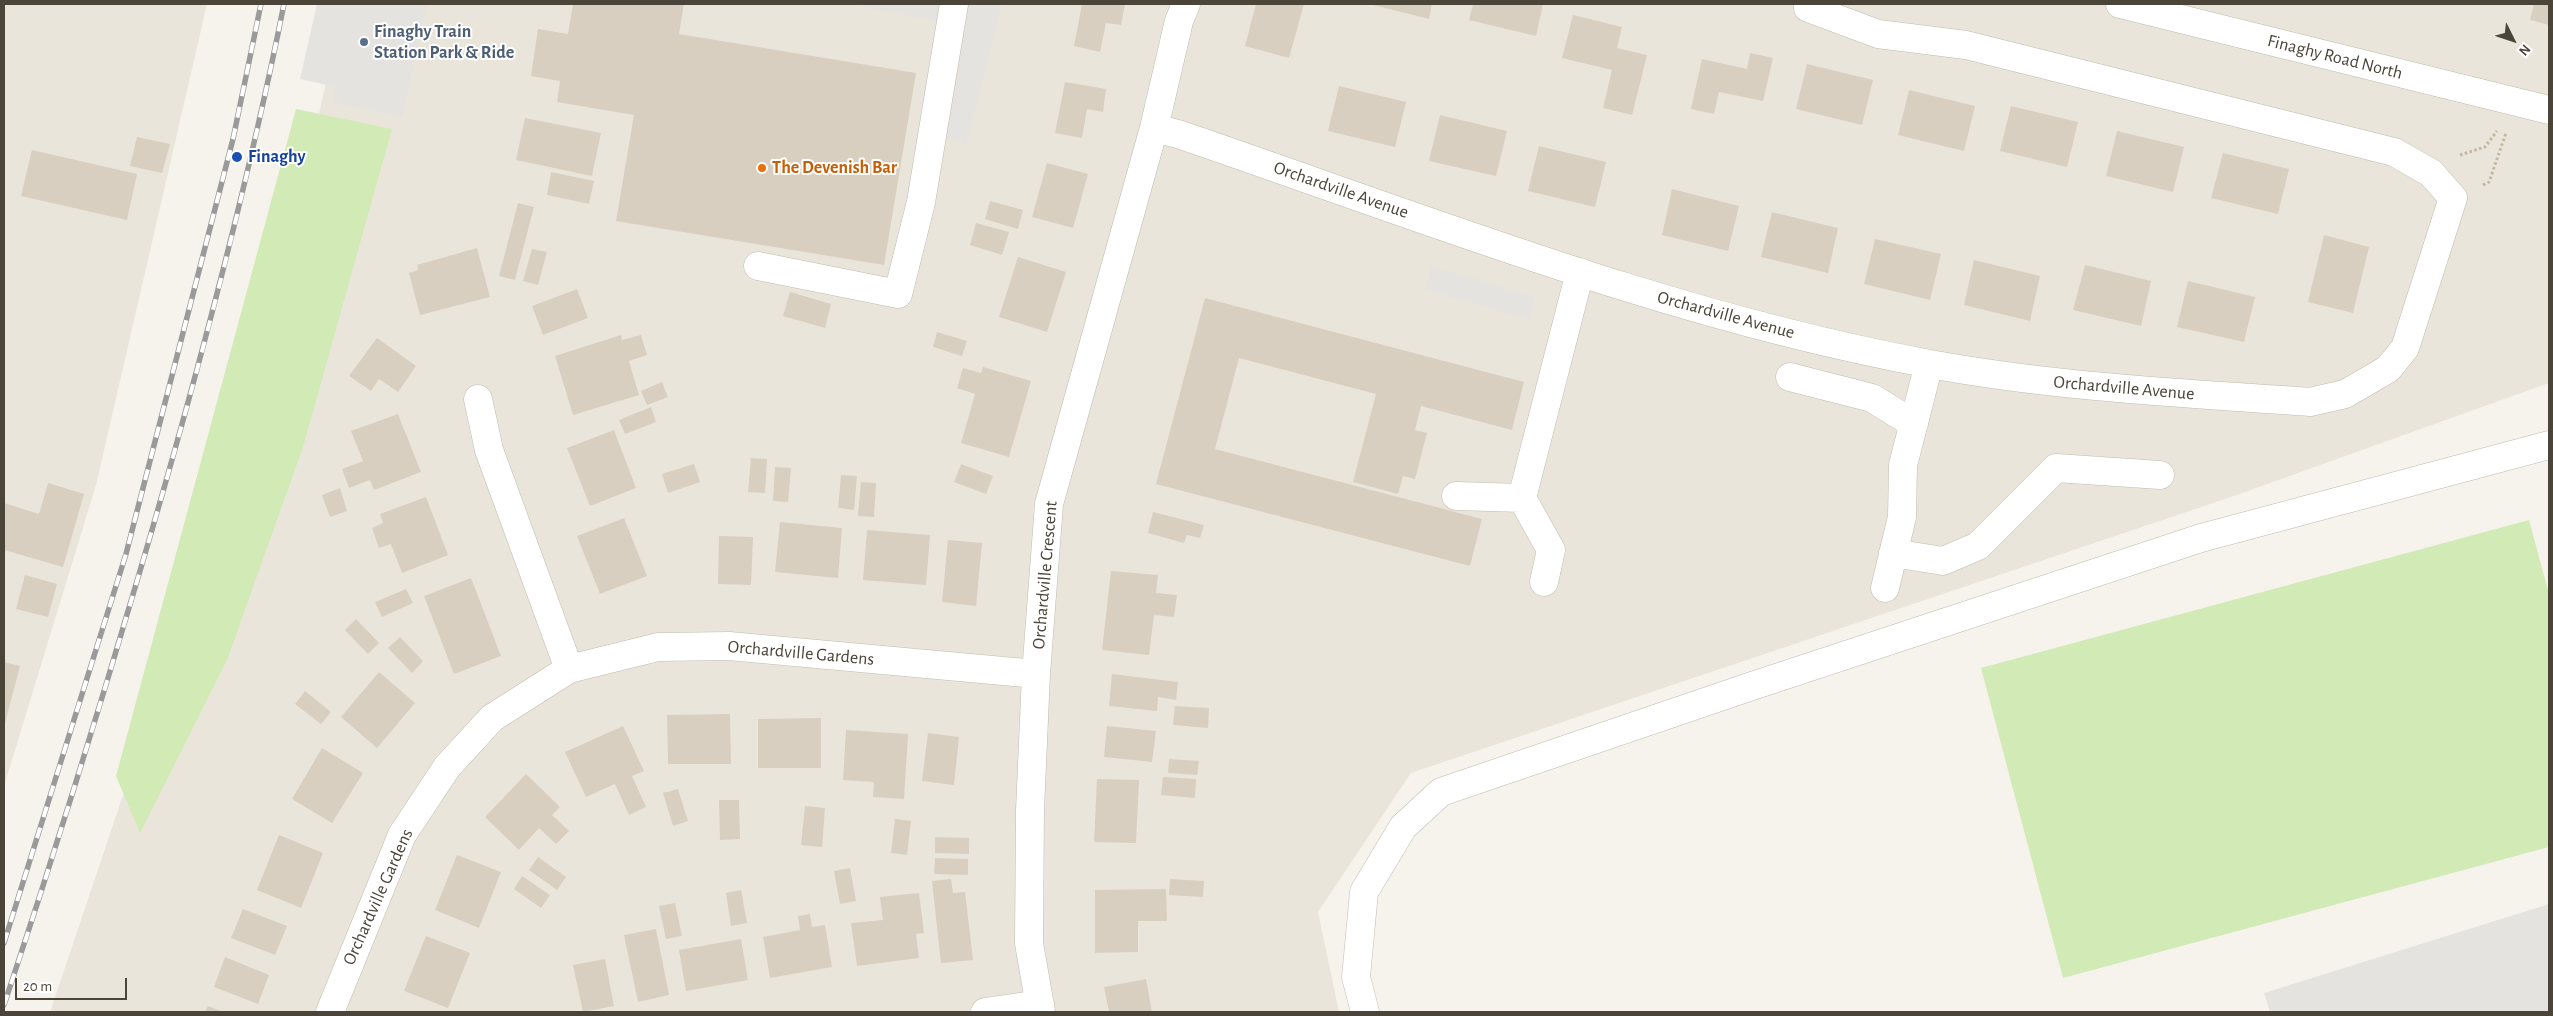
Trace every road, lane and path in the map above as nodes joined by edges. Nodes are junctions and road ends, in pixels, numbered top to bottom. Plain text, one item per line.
1 (954, 4) edge
2 (1186, 4) edge
3 (2120, 4) edge
4 (1803, 5) edge
5 (2517, 102) junction
6 (2549, 110) edge
7 (1154, 128) junction
8 (2431, 173) junction
9 (2453, 198) junction
10 (758, 266) dead end
11 (1580, 272) junction
12 (1929, 364) junction
13 (1790, 377) dead end
14 (478, 399) dead end
15 (1914, 424) junction
16 (2549, 444) edge
17 (2160, 475) dead end
18 (1456, 496) dead end
19 (1522, 498) junction
20 (1893, 553) junction
21 (1544, 582) dead end
22 (1885, 588) dead end
23 (569, 669) junction
24 (1036, 674) junction
25 (1041, 1008) edge
26 (330, 1012) edge
27 (985, 1012) edge
28 (1364, 1012) edge

1 - 10 street
2 - 7 street
3 - 5 street, Finaghy Road North
4 - 8 street
5 - 6 street, Finaghy Road North
5 - 8 path
5 - 9 path
7 - 11 street, Orchardville Avenue
7 - 24 street, Orchardville Crescent
8 - 9 street
9 - 12 street, Orchardville Avenue
11 - 12 street, Orchardville Avenue
11 - 19 street
12 - 15 street
13 - 15 street
14 - 23 street
15 - 20 street
16 - 28 street
17 - 20 street
18 - 19 street
19 - 21 street
20 - 22 street
23 - 24 street, Orchardville Gardens
23 - 26 street, Orchardville Gardens
24 - 25 street, Orchardville Crescent
25 - 27 street, Orchardville Crescent

